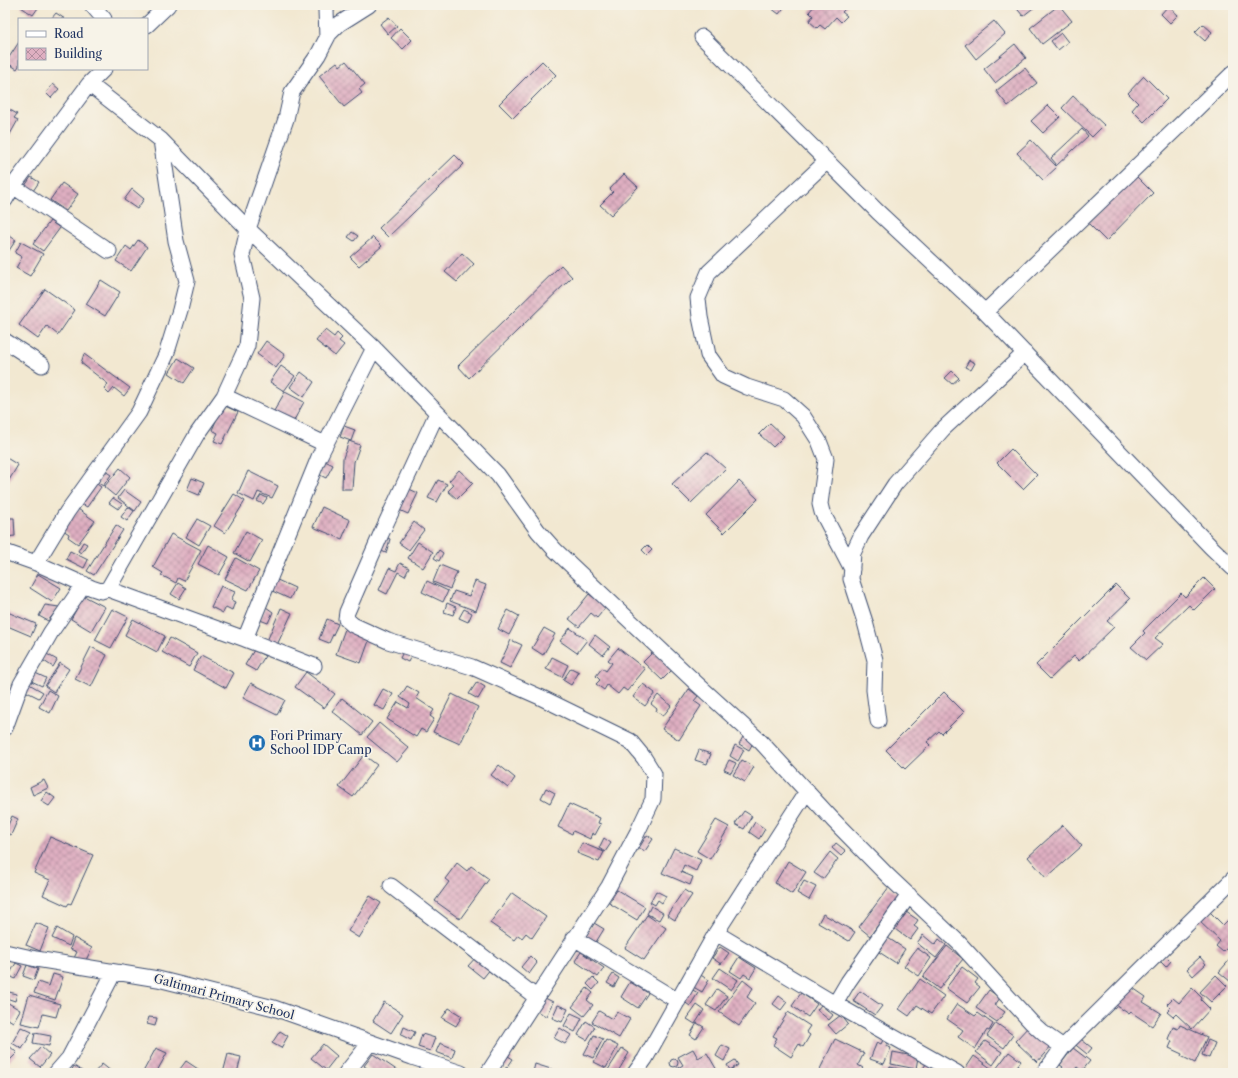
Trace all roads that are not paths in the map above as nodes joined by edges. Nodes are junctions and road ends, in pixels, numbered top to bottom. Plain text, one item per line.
1 (92, 5) edge
2 (168, 5) edge
3 (328, 5) edge
4 (369, 5) edge
5 (103, 18) edge
6 (148, 24) edge
7 (702, 37) dead end
8 (327, 38) junction
9 (103, 70) edge
10 (1233, 73) edge
11 (89, 84) junction
12 (161, 140) junction
13 (828, 161) junction
14 (7, 194) edge
15 (248, 229) junction
16 (109, 251) dead end
17 (985, 312) junction
18 (5, 342) edge
19 (374, 348) junction
20 (1025, 353) junction
21 (42, 365) dead end
22 (224, 396) junction
23 (438, 413) junction
24 (325, 444) junction
25 (5, 552) edge
26 (36, 563) junction
27 (1233, 568) edge
28 (852, 569) junction
29 (84, 584) junction
30 (108, 590) junction
31 (245, 639) junction
32 (314, 666) dead end
33 (878, 721) dead end
34 (5, 728) edge
35 (806, 791) junction
36 (1233, 879) edge
37 (391, 886) dead end
38 (909, 895) junction
39 (716, 933) junction
40 (574, 938) junction
41 (5, 952) edge
42 (114, 972) junction
43 (536, 997) junction
44 (678, 1001) junction
45 (835, 1004) junction
46 (370, 1042) junction
47 (1063, 1048) junction
48 (56, 1073) edge
49 (346, 1073) edge
50 (461, 1073) edge
51 (488, 1073) edge
52 (635, 1073) edge
53 (957, 1073) edge
54 (1044, 1073) edge

1 - 5 street
2 - 6 street
3 - 8 street
4 - 8 street
7 - 13 street
8 - 15 street
9 - 11 street
10 - 17 street
11 - 12 street
11 - 14 street
12 - 15 street
12 - 26 street
13 - 17 street
13 - 28 street
14 - 16 street
15 - 19 street
15 - 22 street
17 - 20 street
18 - 21 street
19 - 23 street
19 - 24 street
20 - 27 street
20 - 28 street
22 - 24 street
22 - 30 street
23 - 35 street
23 - 40 street
24 - 31 street
25 - 26 street
26 - 29 street
28 - 33 street
29 - 30 street
29 - 34 street
30 - 31 street
31 - 32 street
35 - 38 street
35 - 39 street
36 - 47 street
37 - 43 street
38 - 45 street
38 - 47 street
39 - 44 street
39 - 45 street
40 - 43 street
40 - 44 street
41 - 42 street, Galtimari Primary School
42 - 46 street, Galtimari Primary School
42 - 48 street
43 - 51 street
44 - 52 street
45 - 53 street
46 - 49 street
46 - 50 street, Galtimari Primary School
47 - 54 street

